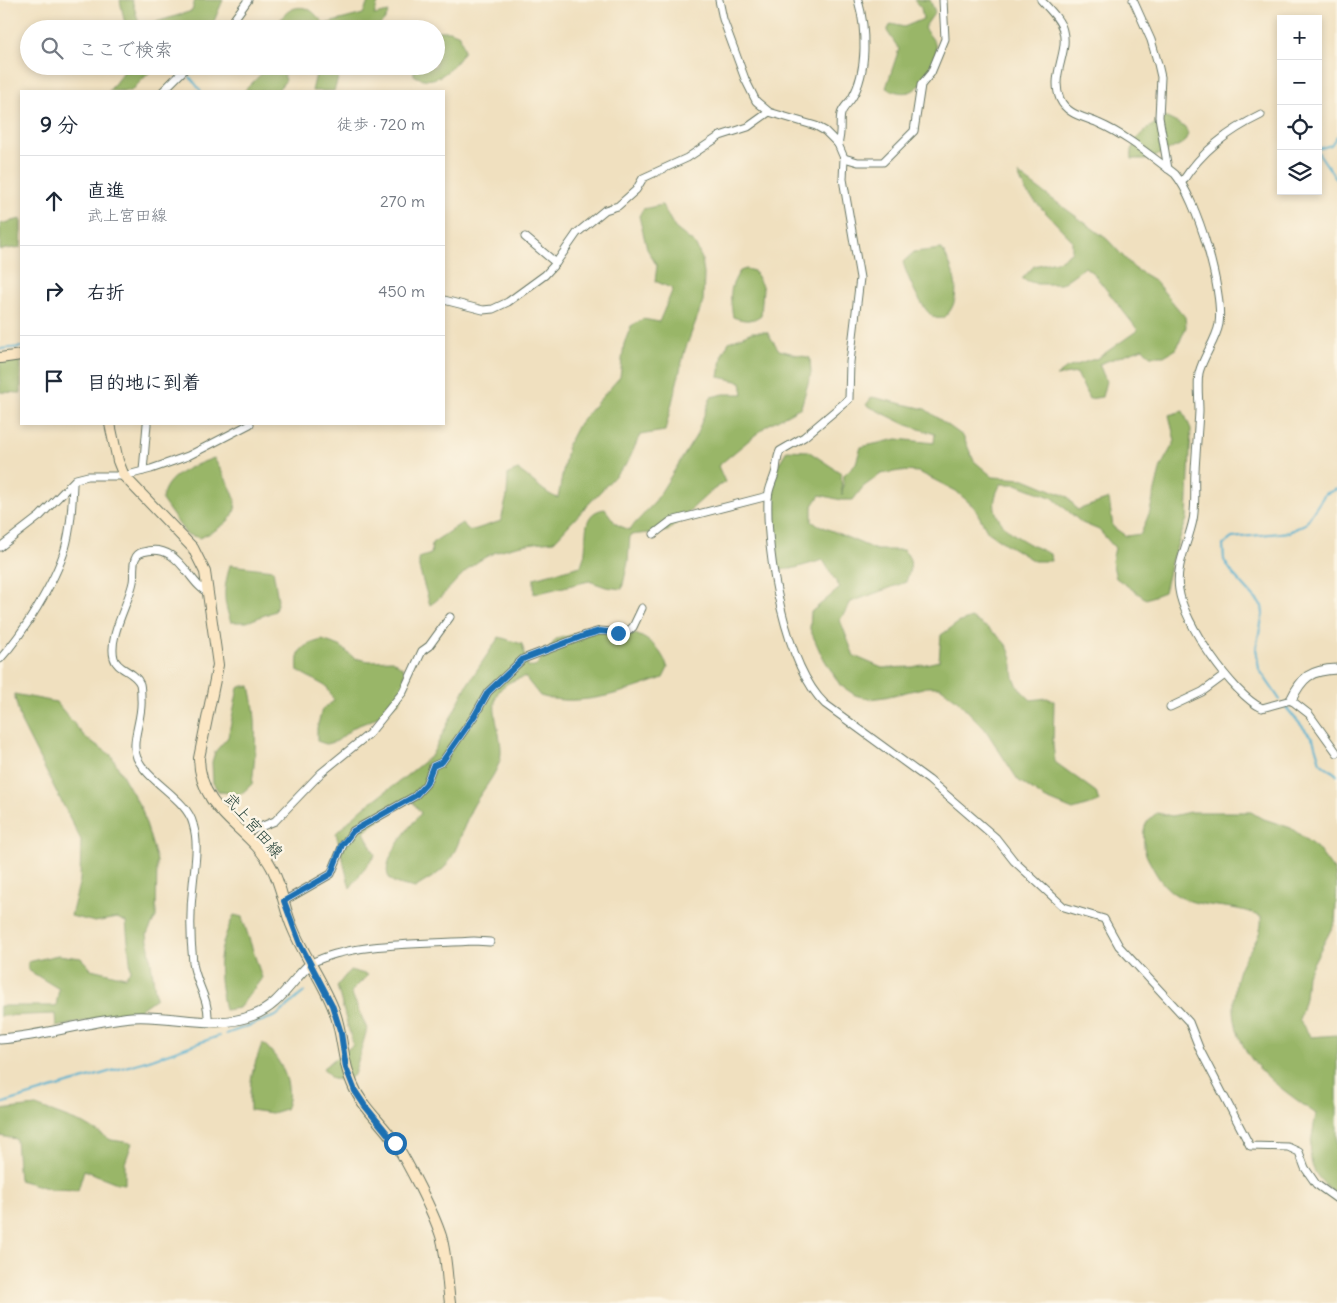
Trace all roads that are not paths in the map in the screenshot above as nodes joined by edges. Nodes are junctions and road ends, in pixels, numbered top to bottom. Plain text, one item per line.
1 (248, 0) edge
2 (719, 0) edge
3 (858, 0) edge
4 (943, 0) edge
5 (1041, 0) edge
6 (1133, 0) edge
7 (234, 20) edge
8 (179, 75) edge
9 (164, 90) edge
10 (769, 112) junction
11 (1261, 114) dead end
12 (838, 144) junction
13 (844, 158) junction
14 (1168, 169) junction
15 (1182, 182) junction
16 (525, 237) dead end
17 (556, 263) junction
18 (445, 300) edge
19 (20, 355) edge
20 (0, 358) edge
21 (110, 425) edge
22 (147, 425) edge
23 (248, 425) edge
24 (143, 471) junction
25 (124, 476) junction
26 (73, 484) junction
27 (768, 496) junction
28 (654, 534) dead end
29 (0, 547) edge
30 (209, 592) junction
31 (642, 608) dead end
32 (450, 617) dead end
33 (0, 659) edge
34 (1337, 669) edge
35 (1225, 675) junction
36 (1290, 700) junction
37 (1170, 707) dead end
38 (1337, 753) edge
39 (242, 834) junction
40 (284, 901) junction
41 (490, 942) dead end
42 (310, 964) junction
43 (208, 1020) junction
44 (0, 1039) edge
45 (1337, 1199) edge
46 (450, 1303) edge

1 - 7 street
2 - 10 street
3 - 12 street
4 - 13 street
5 - 14 street
6 - 14 street
8 - 9 street
10 - 12 street
10 - 17 street
11 - 15 street
12 - 13 street
13 - 27 street
14 - 15 street
15 - 35 street
16 - 17 street
17 - 18 street
19 - 20 main road
21 - 25 main road, 武上宮田線
22 - 24 street
23 - 24 street
24 - 25 street
25 - 26 street
25 - 30 main road, 武上宮田線
26 - 29 street
26 - 33 street
27 - 28 street
27 - 45 street
30 - 39 main road, 武上宮田線
30 - 43 street
31 - 40 street
32 - 39 street
34 - 36 street
35 - 36 street
35 - 37 street
36 - 38 street
39 - 40 main road, 武上宮田線
40 - 42 main road, 武上宮田線
41 - 42 street
42 - 43 street
42 - 46 main road, 武上宮田線
43 - 44 street

